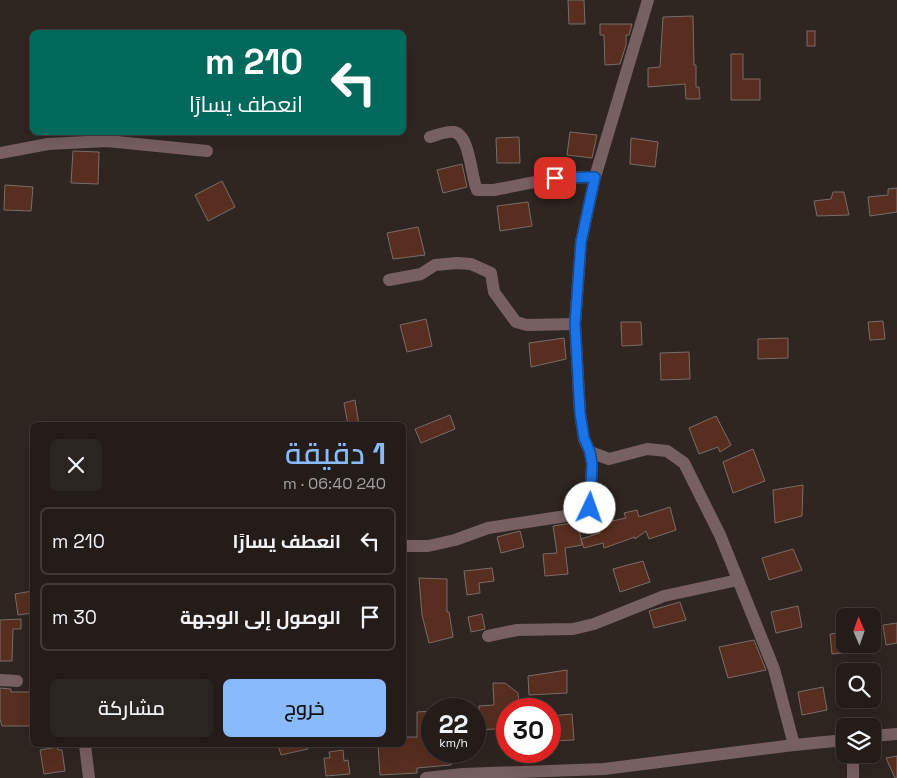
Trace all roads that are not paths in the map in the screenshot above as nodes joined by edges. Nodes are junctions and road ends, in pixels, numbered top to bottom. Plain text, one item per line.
1 (648, 0) edge
2 (430, 137) dead end
3 (207, 151) dead end
4 (0, 153) edge
5 (595, 177) junction
6 (389, 280) dead end
7 (575, 324) junction
8 (590, 452) junction
9 (407, 546) dead end
10 (738, 580) junction
11 (488, 636) dead end
12 (0, 680) edge
13 (17, 681) dead end
14 (897, 734) edge
15 (881, 735) edge
16 (836, 741) edge
17 (794, 745) junction
18 (85, 747) edge
19 (854, 763) edge
20 (89, 778) edge
21 (426, 778) edge
22 (853, 778) edge

1 - 5 street
2 - 5 street
3 - 4 street
5 - 7 street
6 - 7 street
7 - 8 street
8 - 9 street
8 - 10 street
10 - 11 street
10 - 17 street
12 - 13 street
14 - 15 street
16 - 17 street
17 - 21 street
18 - 20 street
19 - 22 street

